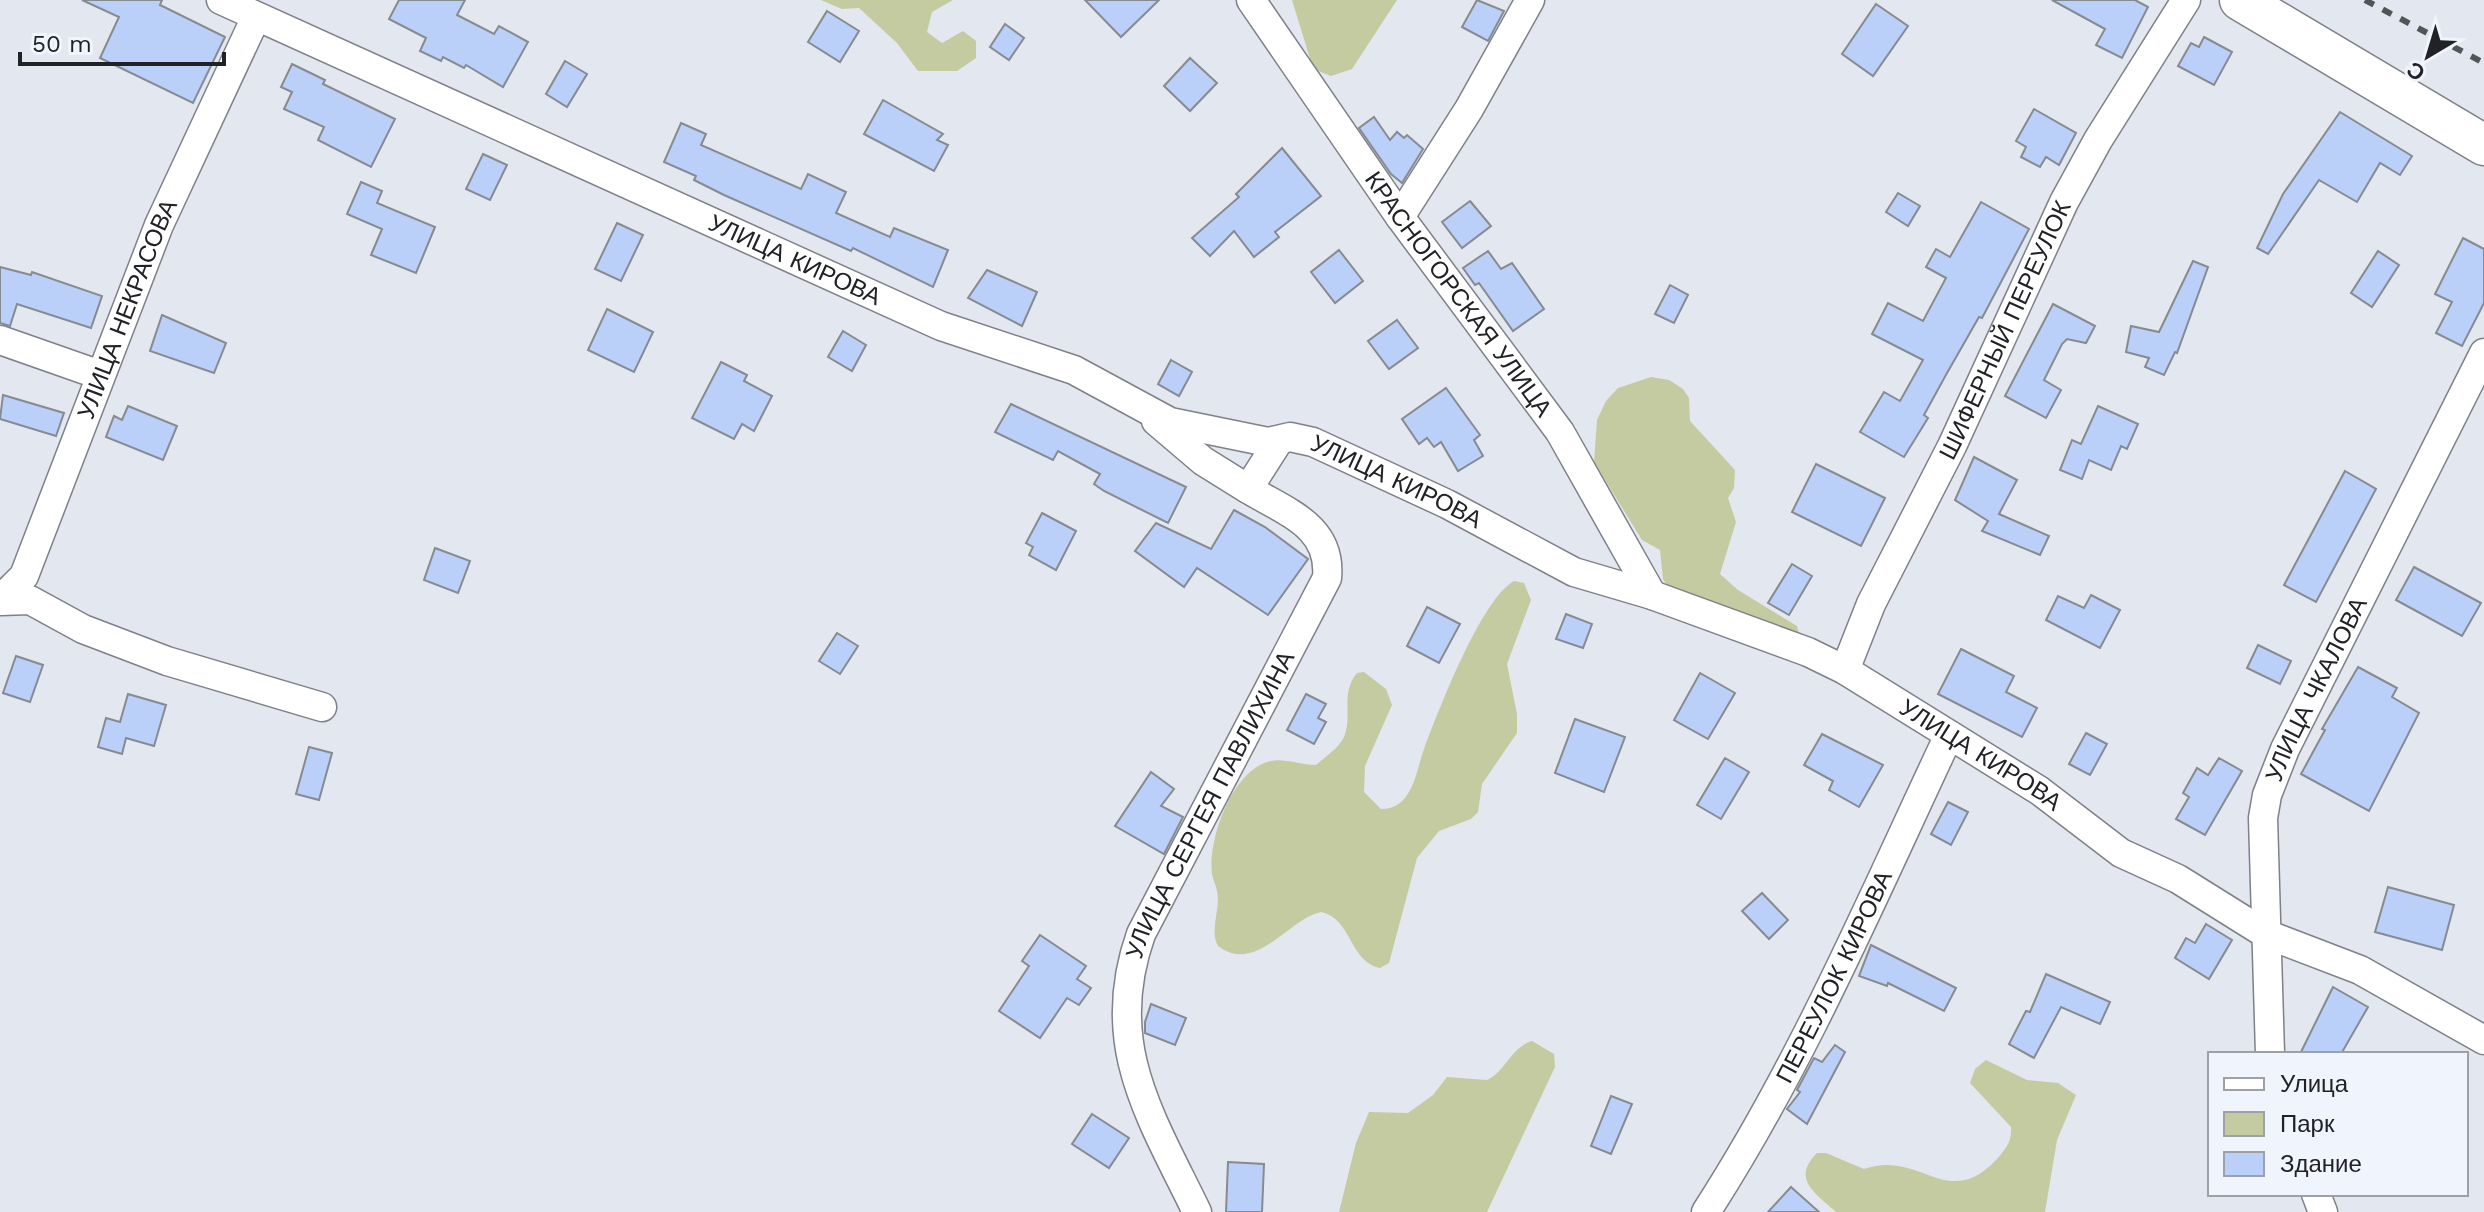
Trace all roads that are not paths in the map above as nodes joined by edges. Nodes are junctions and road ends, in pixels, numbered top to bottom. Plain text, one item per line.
1 (221, 0) edge
2 (1251, 0) edge
3 (1530, 0) edge
4 (2186, 0) edge
5 (2240, 0) edge
6 (256, 17) junction
7 (2484, 145) edge
8 (1400, 217) junction
9 (0, 340) edge
10 (2484, 353) edge
11 (100, 375) junction
12 (1140, 408) junction
13 (1278, 442) junction
14 (1248, 489) junction
15 (1652, 595) junction
16 (0, 601) edge
17 (1845, 670) junction
18 (322, 707) dead end
19 (1949, 735) junction
20 (2266, 934) junction
21 (2484, 1040) edge
22 (2270, 1052) edge
23 (1197, 1212) edge
24 (1706, 1212) edge

1 - 6 street, УЛИЦА КИРОВА
2 - 8 street, КРАСНОГОРСКАЯ УЛИЦА
3 - 8 street
4 - 17 street, ШИФЕРНЫЙ ПЕРЕУЛОК
5 - 7 main road
6 - 11 street, УЛИЦА НЕКРАСОВА
6 - 12 street, УЛИЦА КИРОВА
8 - 15 street, КРАСНОГОРСКАЯ УЛИЦА
9 - 11 street
10 - 20 street, УЛИЦА ЧКАЛОВА
11 - 16 street, УЛИЦА НЕКРАСОВА
12 - 13 street, УЛИЦА КИРОВА
12 - 14 street, УЛИЦА СЕРГЕЯ ПАВЛИХИНА
13 - 14 street
13 - 15 street, УЛИЦА КИРОВА
14 - 23 street, УЛИЦА СЕРГЕЯ ПАВЛИХИНА
15 - 17 street, УЛИЦА КИРОВА
16 - 18 street, УЛИЦА НЕКРАСОВА
17 - 19 street, УЛИЦА КИРОВА
19 - 20 street, УЛИЦА КИРОВА
19 - 24 street, ПЕРЕУЛОК КИРОВА
20 - 21 street, УЛИЦА КИРОВА
20 - 22 street, УЛИЦА ЧКАЛОВА

